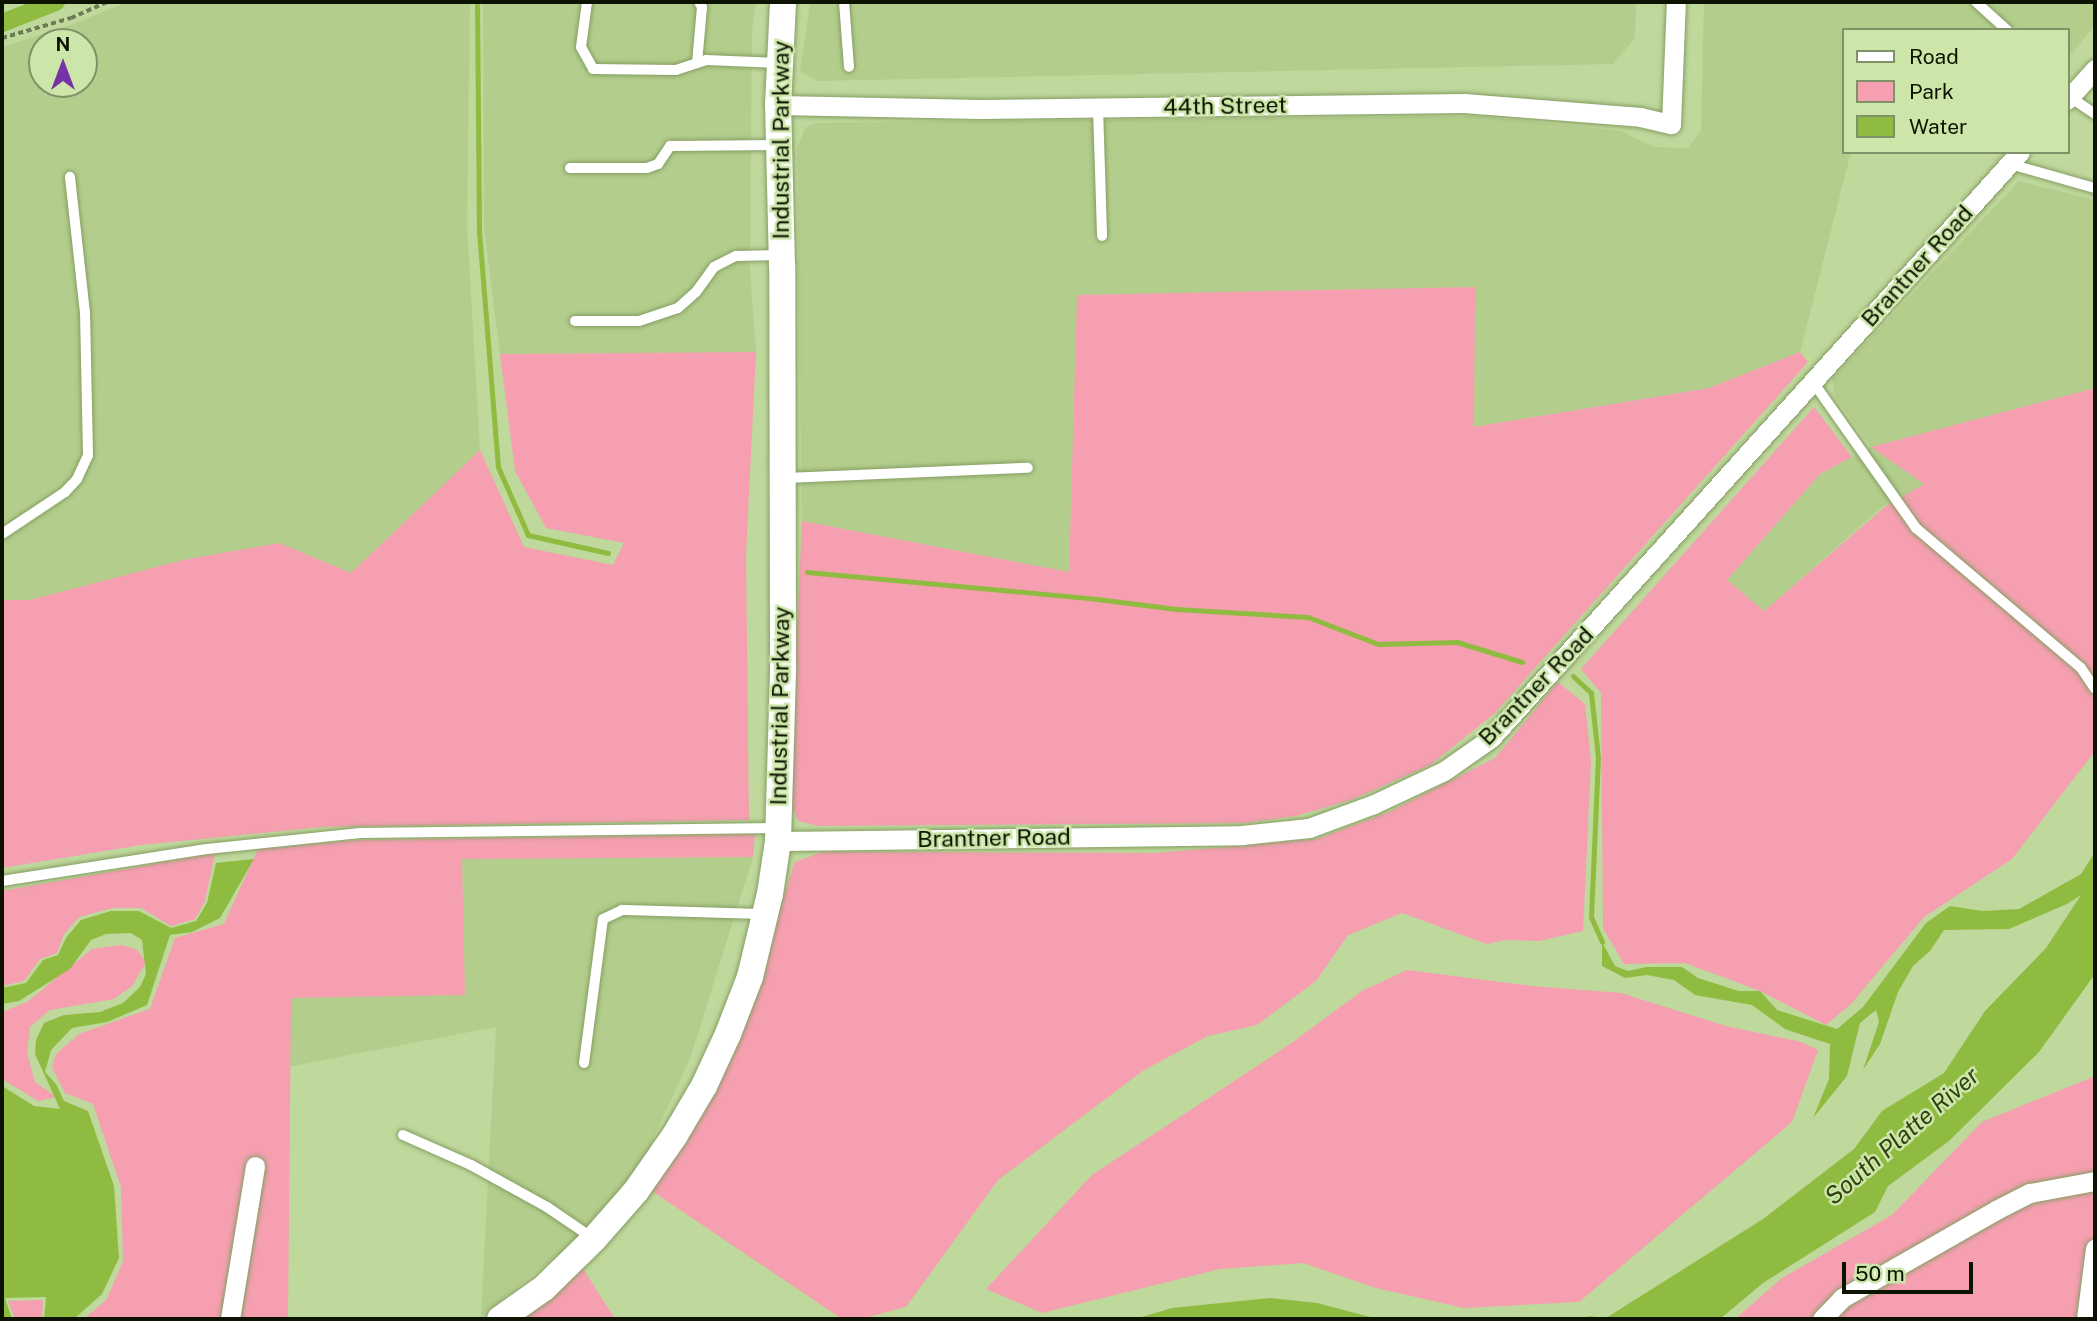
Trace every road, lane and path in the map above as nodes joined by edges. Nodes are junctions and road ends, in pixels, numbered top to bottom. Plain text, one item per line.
1 (107, 2) edge
2 (587, 2) edge
3 (699, 2) edge
4 (783, 2) edge
5 (844, 2) edge
6 (1676, 2) edge
7 (1976, 2) edge
8 (2005, 28) edge
9 (2, 38) edge
10 (696, 63) junction
11 (779, 63) junction
12 (849, 67) dead end
13 (2095, 69) edge
14 (2070, 93) edge
15 (778, 105) junction
16 (1098, 107) junction
17 (2095, 114) edge
18 (779, 145) junction
19 (2015, 158) edge
20 (570, 168) dead end
21 (70, 177) dead end
22 (2095, 188) edge
23 (1102, 236) dead end
24 (782, 255) junction
25 (575, 321) dead end
26 (1813, 382) junction
27 (1028, 468) dead end
28 (781, 478) junction
29 (2, 534) edge
30 (2095, 689) edge
31 (778, 834) junction
32 (2, 881) edge
33 (766, 914) junction
34 (584, 1063) dead end
35 (403, 1135) dead end
36 (255, 1166) dead end
37 (2095, 1181) edge
38 (594, 1239) junction
39 (2095, 1250) edge
40 (230, 1319) edge
41 (500, 1319) edge
42 (1822, 1319) edge
43 (2086, 1319) edge

1 - 9 path
2 - 10 lane
3 - 10 lane
4 - 11 street, Industrial Parkway
5 - 12 lane
6 - 16 street, 44th Street
7 - 8 lane
10 - 11 lane
11 - 15 street, Industrial Parkway
13 - 14 street
14 - 17 lane
15 - 16 street, 44th Street
15 - 18 street, Industrial Parkway
16 - 23 lane
18 - 20 lane
18 - 24 street, Industrial Parkway
19 - 22 lane
19 - 26 street, Brantner Road
21 - 29 lane
24 - 25 lane
24 - 28 street, Industrial Parkway
26 - 30 lane
26 - 31 street, Brantner Road
27 - 28 lane
28 - 31 street, Industrial Parkway
31 - 32 lane
31 - 33 street, Industrial Parkway
33 - 34 lane
33 - 38 street, Industrial Parkway
35 - 38 lane
36 - 40 street
37 - 42 street
38 - 41 street, Industrial Parkway
39 - 43 street

